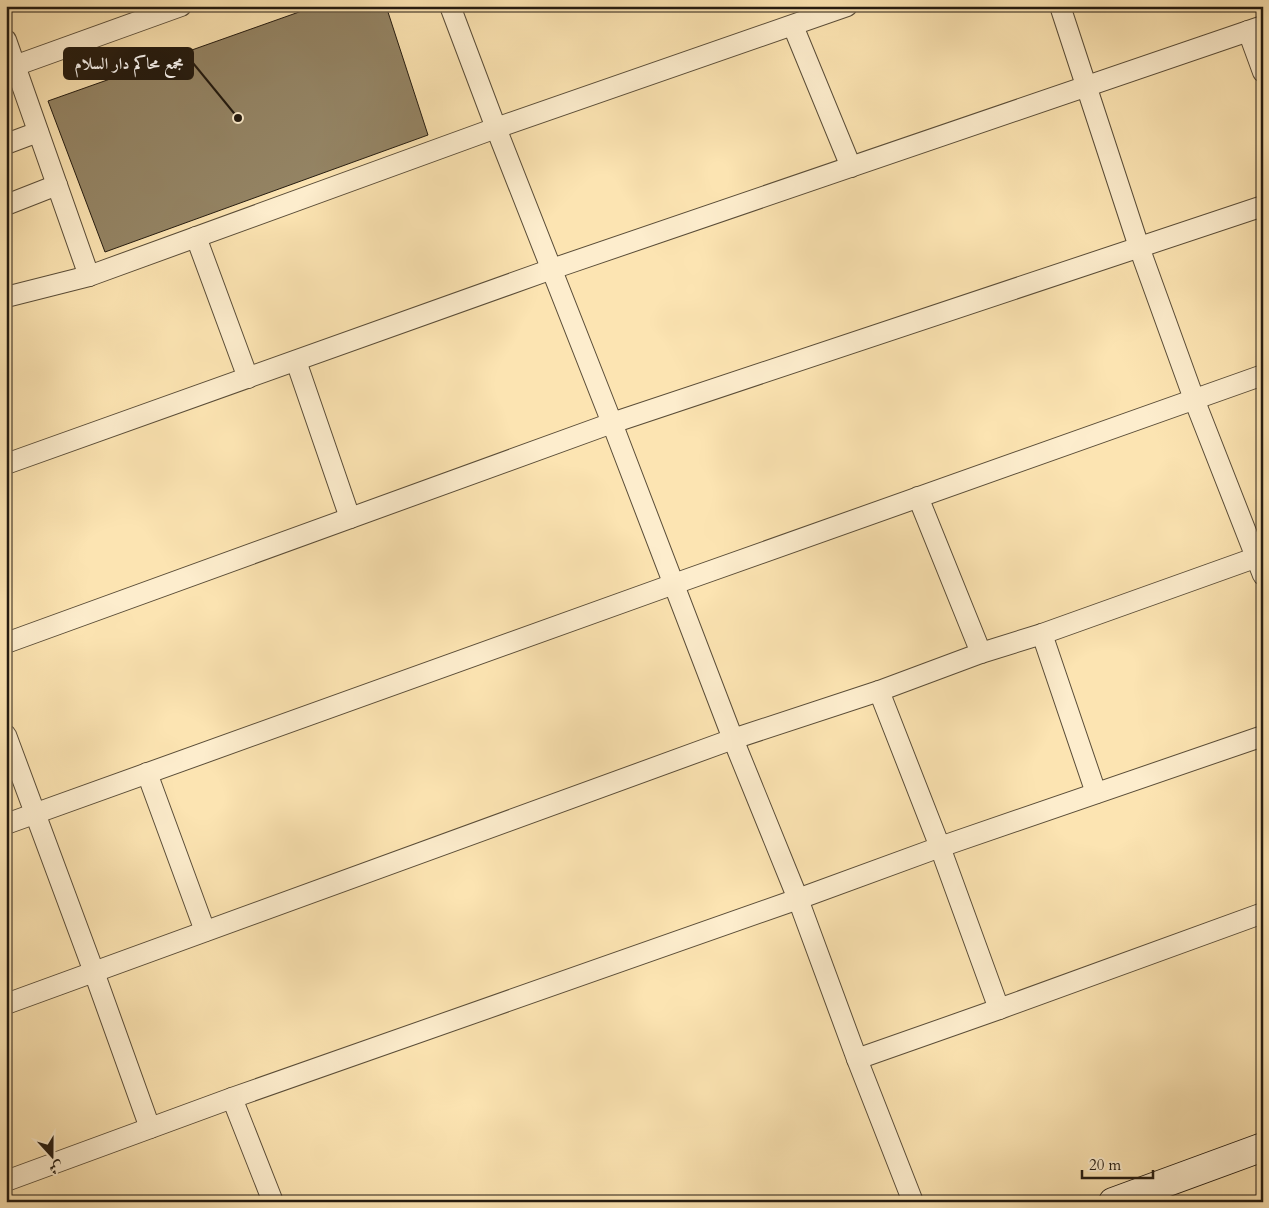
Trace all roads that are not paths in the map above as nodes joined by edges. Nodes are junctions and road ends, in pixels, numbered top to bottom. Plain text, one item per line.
1 (181, 6) edge
2 (450, 6) edge
3 (847, 6) edge
4 (1060, 6) edge
5 (793, 26) junction
6 (1255, 28) edge
7 (6, 40) edge
8 (11, 67) edge
9 (1263, 72) edge
10 (1086, 87) junction
11 (496, 128) junction
12 (38, 132) junction
13 (6, 144) edge
14 (851, 167) junction
15 (57, 185) junction
16 (6, 205) edge
17 (1263, 206) edge
18 (196, 236) junction
19 (1139, 247) junction
20 (552, 269) junction
21 (89, 276) junction
22 (6, 297) edge
23 (296, 361) junction
24 (1263, 376) edge
25 (248, 378) junction
26 (1194, 399) junction
27 (612, 423) junction
28 (6, 464) edge
29 (918, 497) junction
30 (350, 518) junction
31 (1261, 562) edge
32 (674, 584) junction
33 (1042, 634) junction
34 (6, 643) edge
35 (981, 653) junction
36 (879, 691) junction
37 (6, 735) edge
38 (1263, 736) edge
39 (733, 739) junction
40 (148, 773) junction
41 (1096, 794) junction
42 (35, 814) junction
43 (6, 824) edge
44 (940, 847) junction
45 (798, 899) junction
46 (1263, 913) edge
47 (205, 931) junction
48 (94, 972) junction
49 (6, 1004) edge
50 (999, 1009) junction
51 (857, 1059) junction
52 (232, 1098) junction
53 (150, 1128) junction
54 (1263, 1147) edge
55 (6, 1181) edge
56 (1142, 1197) edge
57 (273, 1202) edge
58 (913, 1202) edge
59 (1113, 1202) edge

1 - 8 street
2 - 11 street
3 - 5 street
4 - 10 street
5 - 11 street
5 - 14 street
6 - 9 street
6 - 10 street
7 - 8 street
8 - 12 street
10 - 14 street
10 - 19 street
11 - 18 street
11 - 20 street
12 - 13 street
12 - 15 street
14 - 20 street
15 - 16 street
15 - 21 street
17 - 19 street
18 - 21 street
18 - 25 street
19 - 26 street
19 - 27 street
20 - 23 street
20 - 27 street
21 - 22 street
23 - 25 street
23 - 30 street
24 - 26 street
25 - 28 street
26 - 29 street
26 - 31 street
27 - 30 street
27 - 32 street
29 - 32 street
29 - 35 street
30 - 34 street
31 - 33 street
32 - 39 street
32 - 40 street
33 - 35 street
33 - 41 street
35 - 36 street
36 - 39 street
36 - 44 street
37 - 42 street
38 - 41 street
39 - 45 street
39 - 47 street
40 - 42 street
40 - 47 street
41 - 44 street
42 - 43 street
42 - 48 street
44 - 45 street
44 - 50 street
45 - 51 street
45 - 52 street
46 - 50 street
47 - 48 street
48 - 49 street
48 - 53 street
50 - 51 street
51 - 58 street
52 - 53 street
52 - 57 street
53 - 55 street
54 - 56 main road
56 - 59 main road

